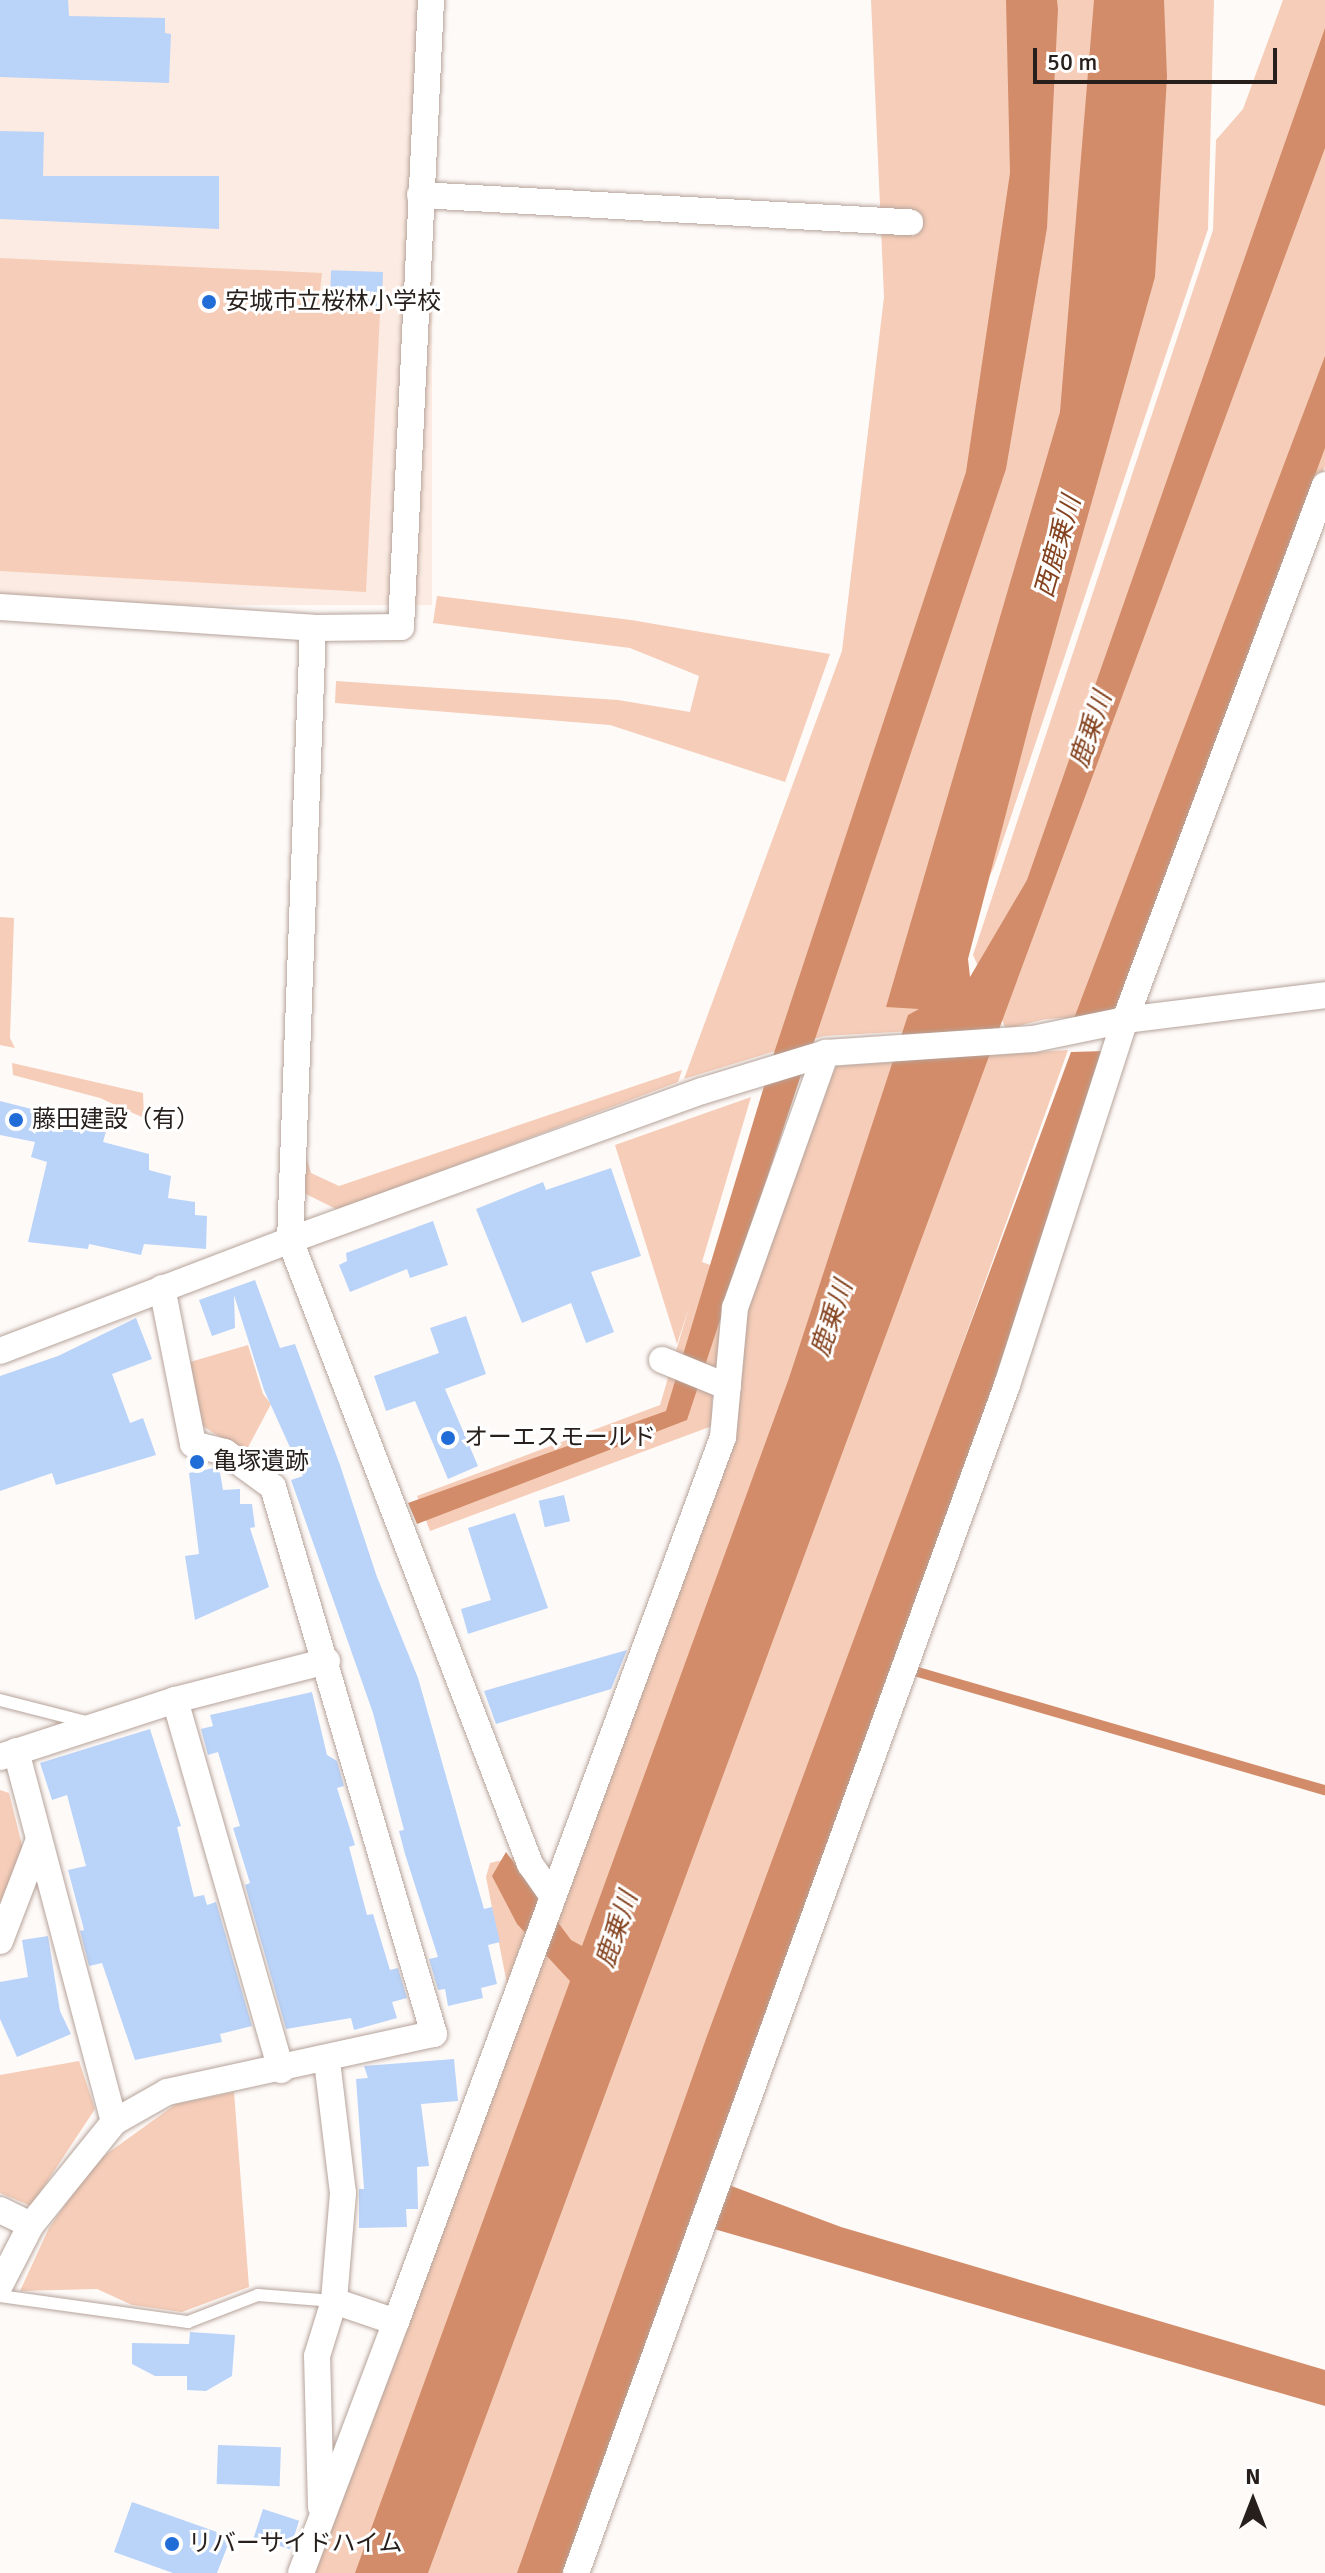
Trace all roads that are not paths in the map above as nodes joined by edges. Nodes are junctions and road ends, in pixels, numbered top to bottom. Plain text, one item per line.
1 (431, 0) edge
2 (420, 195) junction
3 (910, 222) dead end
4 (1325, 485) edge
5 (0, 607) edge
6 (313, 628) junction
7 (1325, 995) edge
8 (1125, 1020) junction
9 (826, 1053) junction
10 (290, 1240) junction
11 (162, 1288) junction
12 (0, 1351) edge
13 (680, 1368) dead end
14 (728, 1387) junction
15 (327, 1661) junction
16 (0, 1700) edge
17 (175, 1700) junction
18 (97, 1725) junction
19 (8, 1754) edge
20 (38, 1842) junction
21 (549, 1905) junction
22 (0, 1941) edge
23 (327, 2061) junction
24 (281, 2070) junction
25 (114, 2122) junction
26 (0, 2210) edge
27 (31, 2225) junction
28 (0, 2285) edge
29 (0, 2296) edge
30 (334, 2301) junction
31 (396, 2322) junction
32 (321, 2519) junction
33 (301, 2573) edge
34 (576, 2573) edge

1 - 2 street
2 - 3 street
2 - 6 street
4 - 8 street
5 - 6 street
6 - 10 street
7 - 8 street
8 - 9 street
8 - 34 street
9 - 10 street
9 - 14 street
10 - 11 street
10 - 21 street
11 - 12 street
11 - 15 street
13 - 14 street
14 - 21 street
15 - 17 street
15 - 23 street
16 - 18 lane
17 - 18 street
17 - 24 street
18 - 19 street
19 - 20 street
20 - 22 street
20 - 25 street
21 - 31 street
23 - 24 street
23 - 30 street
24 - 25 street
25 - 27 street
26 - 27 street
27 - 28 street
29 - 30 lane
30 - 31 street
30 - 32 street
31 - 32 street
32 - 33 street

